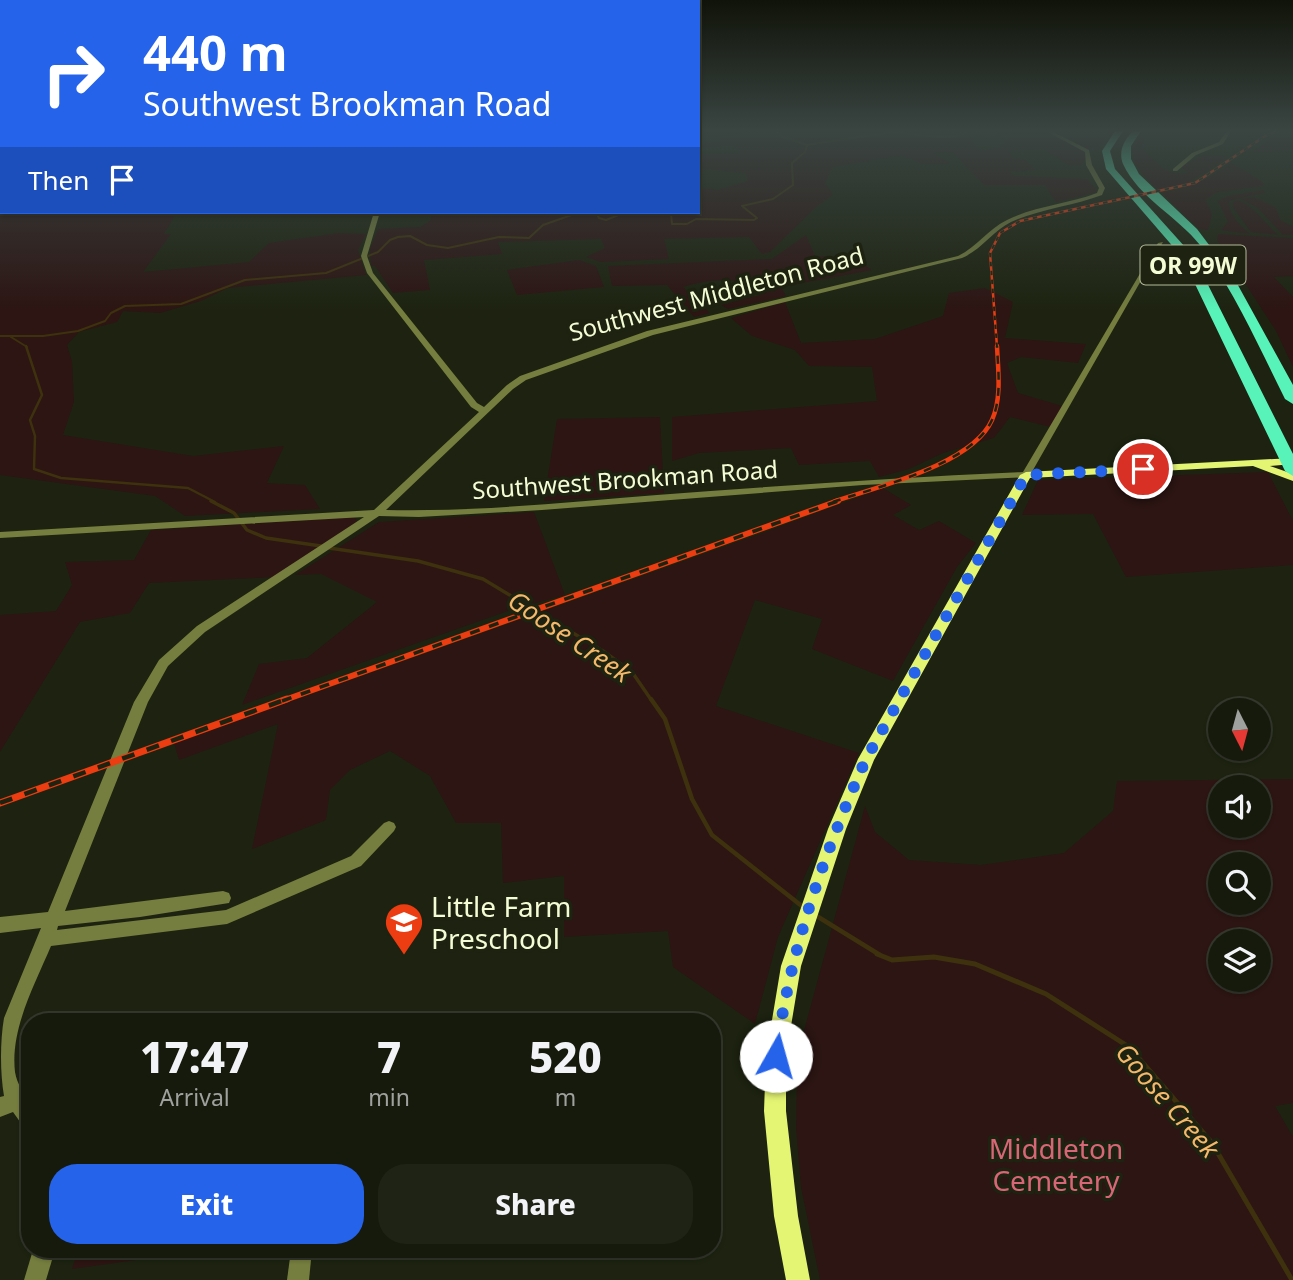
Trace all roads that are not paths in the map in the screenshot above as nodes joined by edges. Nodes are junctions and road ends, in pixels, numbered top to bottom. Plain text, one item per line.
1 (1101, 191) edge
2 (1128, 191) edge
3 (1155, 191) edge
4 (375, 214) edge
5 (1161, 243) dead end
6 (1293, 399) edge
7 (484, 411) junction
8 (1253, 464) junction
9 (1291, 464) edge
10 (1026, 475) junction
11 (1293, 478) edge
12 (377, 513) junction
13 (0, 535) edge
14 (389, 827) dead end
15 (223, 898) dead end
16 (51, 921) junction
17 (0, 925) edge
18 (44, 939) junction
19 (7, 1105) edge
20 (41, 1258) edge
21 (301, 1258) edge
22 (34, 1280) edge
23 (298, 1280) edge
24 (798, 1280) edge

1 - 7 street, Southwest Middleton Road
2 - 9 highway, OR 99W
3 - 6 highway, OR 99W
4 - 7 street
5 - 10 street
7 - 12 street, Southwest Middleton Road
8 - 9 street, Southwest Brookman Road
8 - 10 street, Southwest Brookman Road
8 - 11 street, Southwest Brookman Road
10 - 12 street, Southwest Brookman Road
10 - 24 street
12 - 13 street, Southwest Brookman Road
12 - 16 street, Southwest Middleton Road
14 - 18 street
15 - 16 street
16 - 17 street
16 - 18 street, Southwest Middleton Road
18 - 19 street, Southwest Middleton Road
20 - 22 street
21 - 23 street

